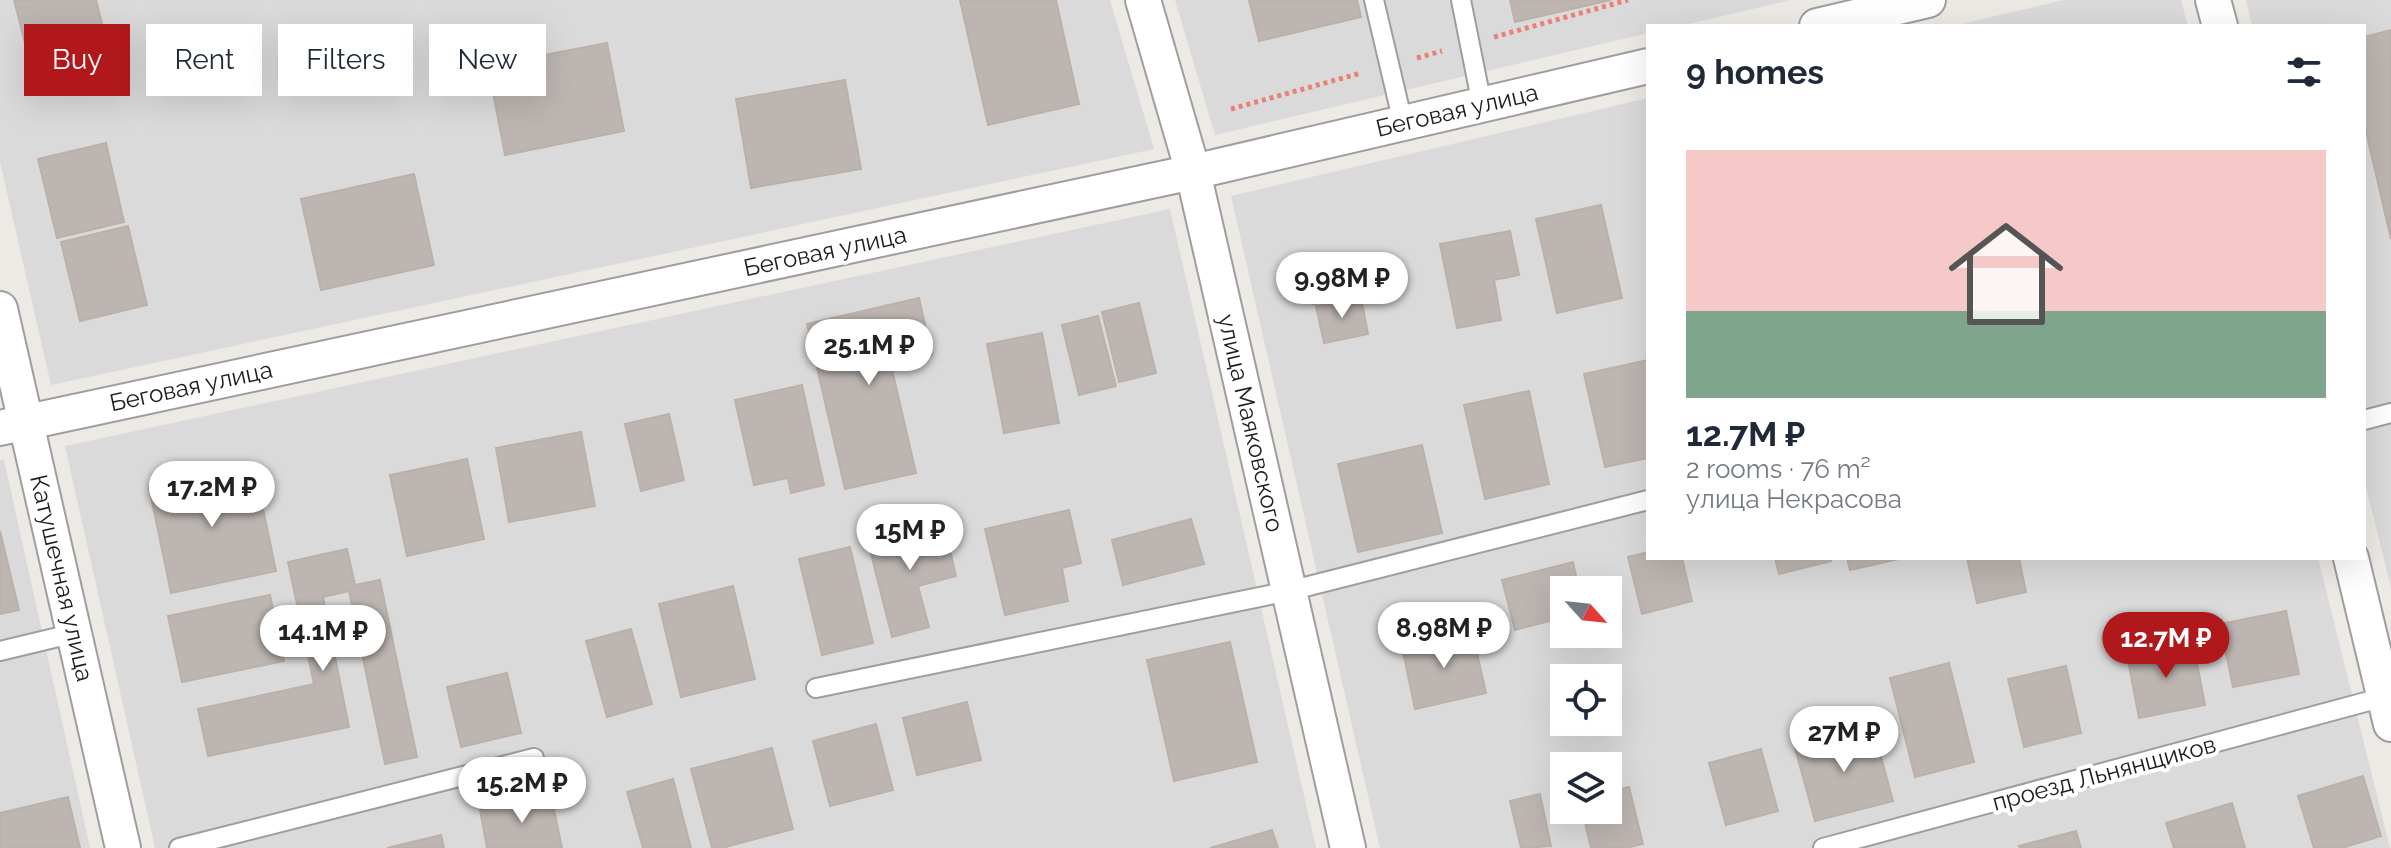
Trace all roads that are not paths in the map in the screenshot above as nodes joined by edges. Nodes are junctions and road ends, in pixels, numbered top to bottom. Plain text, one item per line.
1 (1143, 0) edge
2 (1374, 0) edge
3 (1461, 0) edge
4 (1928, 0) edge
5 (2213, 0) edge
6 (1826, 24) edge
7 (2219, 24) edge
8 (1646, 66) edge
9 (1482, 105) junction
10 (1403, 123) junction
11 (1193, 172) junction
12 (0, 309) edge
13 (2391, 413) edge
14 (2366, 419) edge
15 (14, 425) edge
16 (1646, 501) edge
17 (2351, 560) edge
18 (1289, 591) junction
19 (75, 633) junction
20 (0, 651) edge
21 (816, 688) dead end
22 (2388, 710) edge
23 (534, 758) dead end
24 (123, 848) edge
25 (179, 848) edge
26 (1348, 848) edge
27 (1823, 848) edge

1 - 11 street, улица Маяковского
2 - 10 lane
3 - 9 lane
4 - 6 street
5 - 7 street
8 - 9 street, Беговая улица
9 - 10 street, Беговая улица
10 - 11 street, Беговая улица
11 - 15 street, Беговая улица
11 - 18 street, улица Маяковского
12 - 15 street, Катушечная улица
13 - 14 lane
15 - 19 street, Катушечная улица
16 - 18 lane
17 - 22 street
18 - 21 lane
18 - 26 street, улица Маяковского
19 - 20 lane
19 - 24 street, Катушечная улица
22 - 27 lane, проезд Льнянщиков
23 - 25 lane

